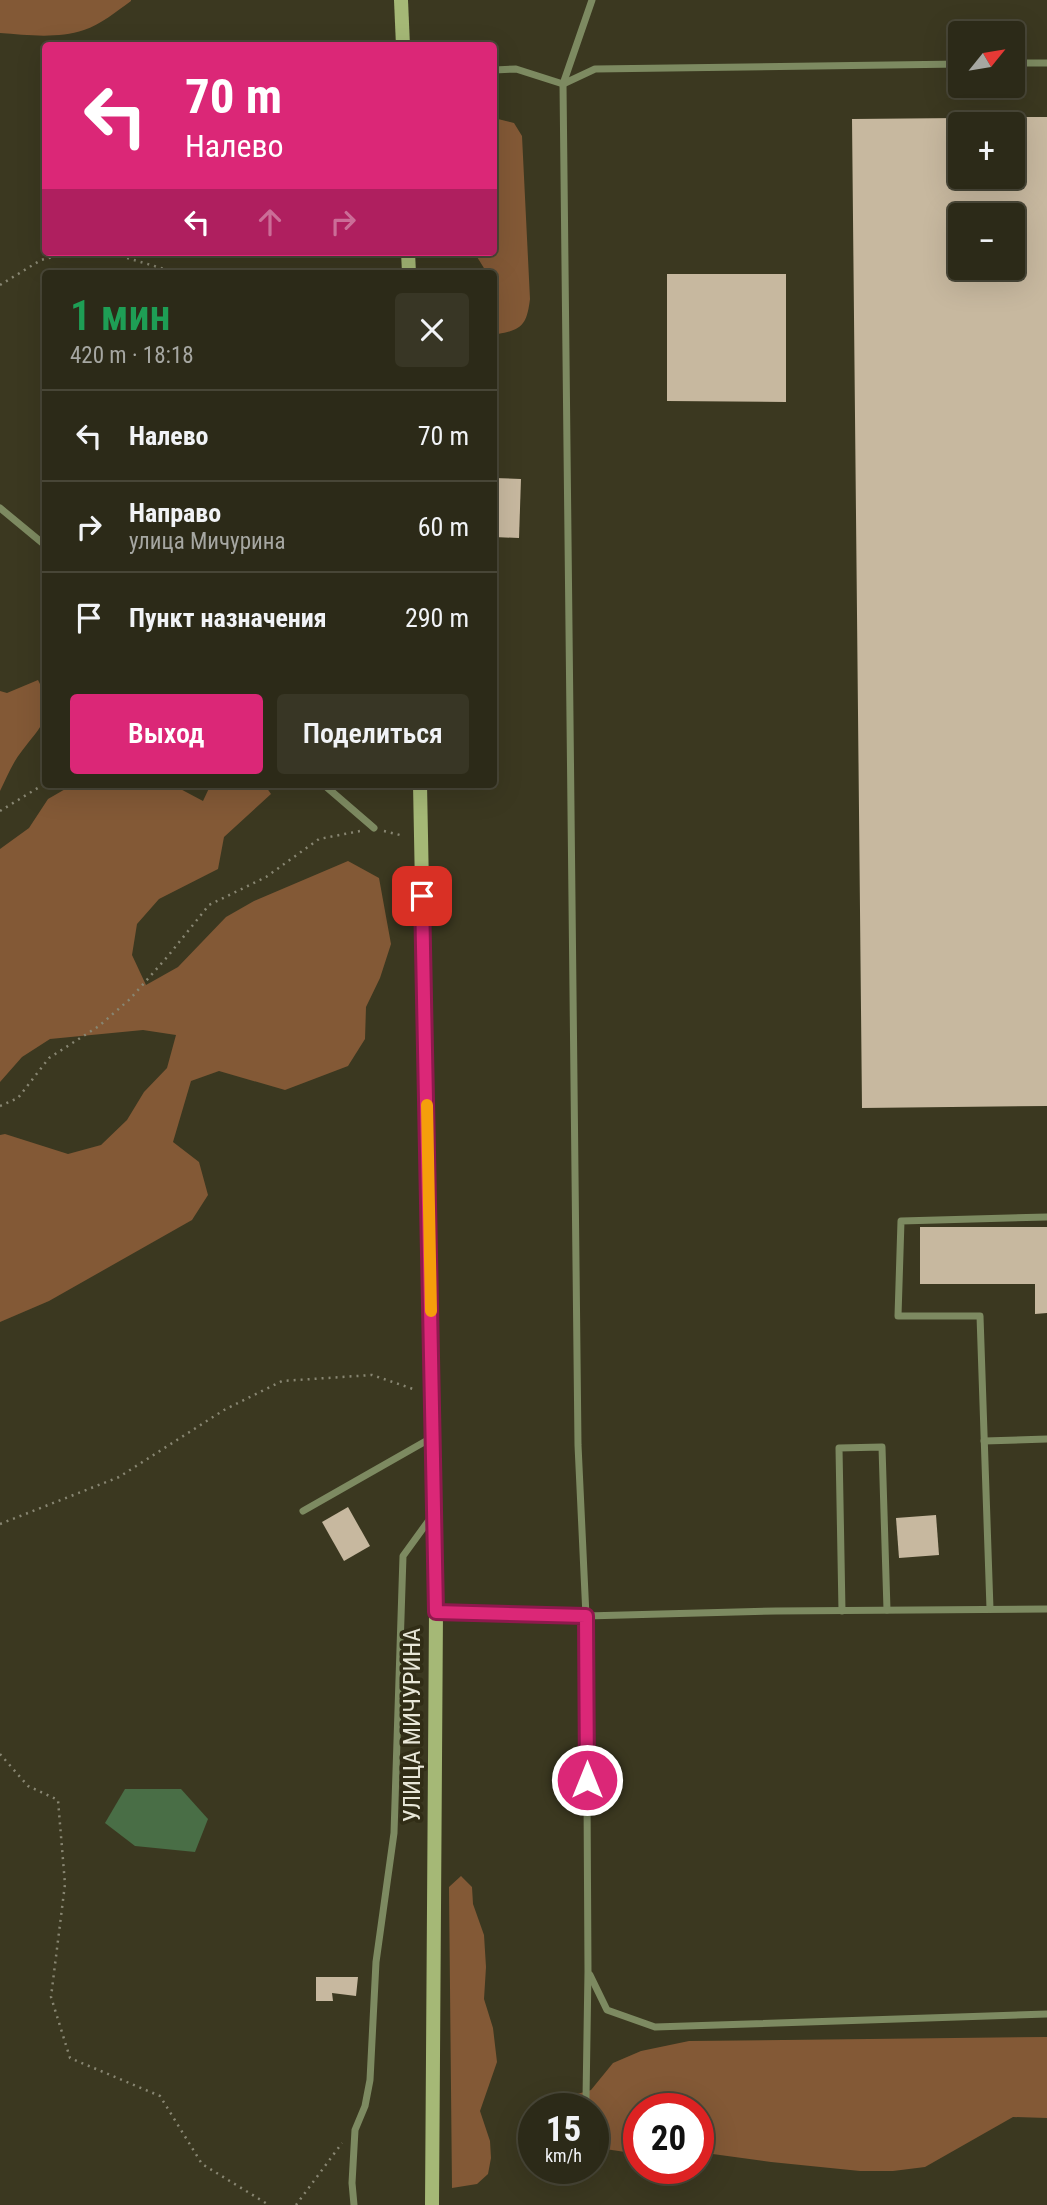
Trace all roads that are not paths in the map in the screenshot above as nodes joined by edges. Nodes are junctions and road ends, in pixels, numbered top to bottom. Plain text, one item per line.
1 (401, 0) edge
2 (592, 0) edge
3 (403, 42) edge
4 (1026, 63) edge
5 (1047, 63) edge
6 (948, 64) edge
7 (497, 70) edge
8 (563, 84) junction
9 (0, 508) edge
10 (42, 543) edge
11 (328, 788) edge
12 (420, 788) edge
13 (374, 828) road end
14 (1047, 1217) edge
15 (433, 1437) junction
16 (1047, 1438) edge
17 (984, 1441) junction
18 (303, 1511) dead end
19 (434, 1513) junction
20 (990, 1609) junction
21 (1047, 1609) edge
22 (842, 1611) junction
23 (887, 1611) junction
24 (436, 1612) junction
25 (586, 1616) junction
26 (588, 1970) junction
27 (1047, 2014) edge
28 (586, 2093) edge
29 (354, 2205) edge
30 (432, 2205) edge

1 - 3 main road
2 - 8 lane
4 - 5 lane
6 - 8 lane
7 - 8 lane
8 - 25 lane
9 - 10 lane
11 - 13 lane
12 - 15 main road, УЛИЦА МИЧУРИНА
14 - 17 lane
15 - 18 lane
15 - 19 main road, УЛИЦА МИЧУРИНА
16 - 17 lane
17 - 20 lane
19 - 24 main road, УЛИЦА МИЧУРИНА
19 - 29 lane
20 - 21 lane
20 - 23 lane
22 - 23 lane
22 - 23 lane
22 - 25 lane
24 - 25 lane
24 - 30 main road, УЛИЦА МИЧУРИНА
25 - 26 lane
26 - 27 lane
26 - 28 lane

